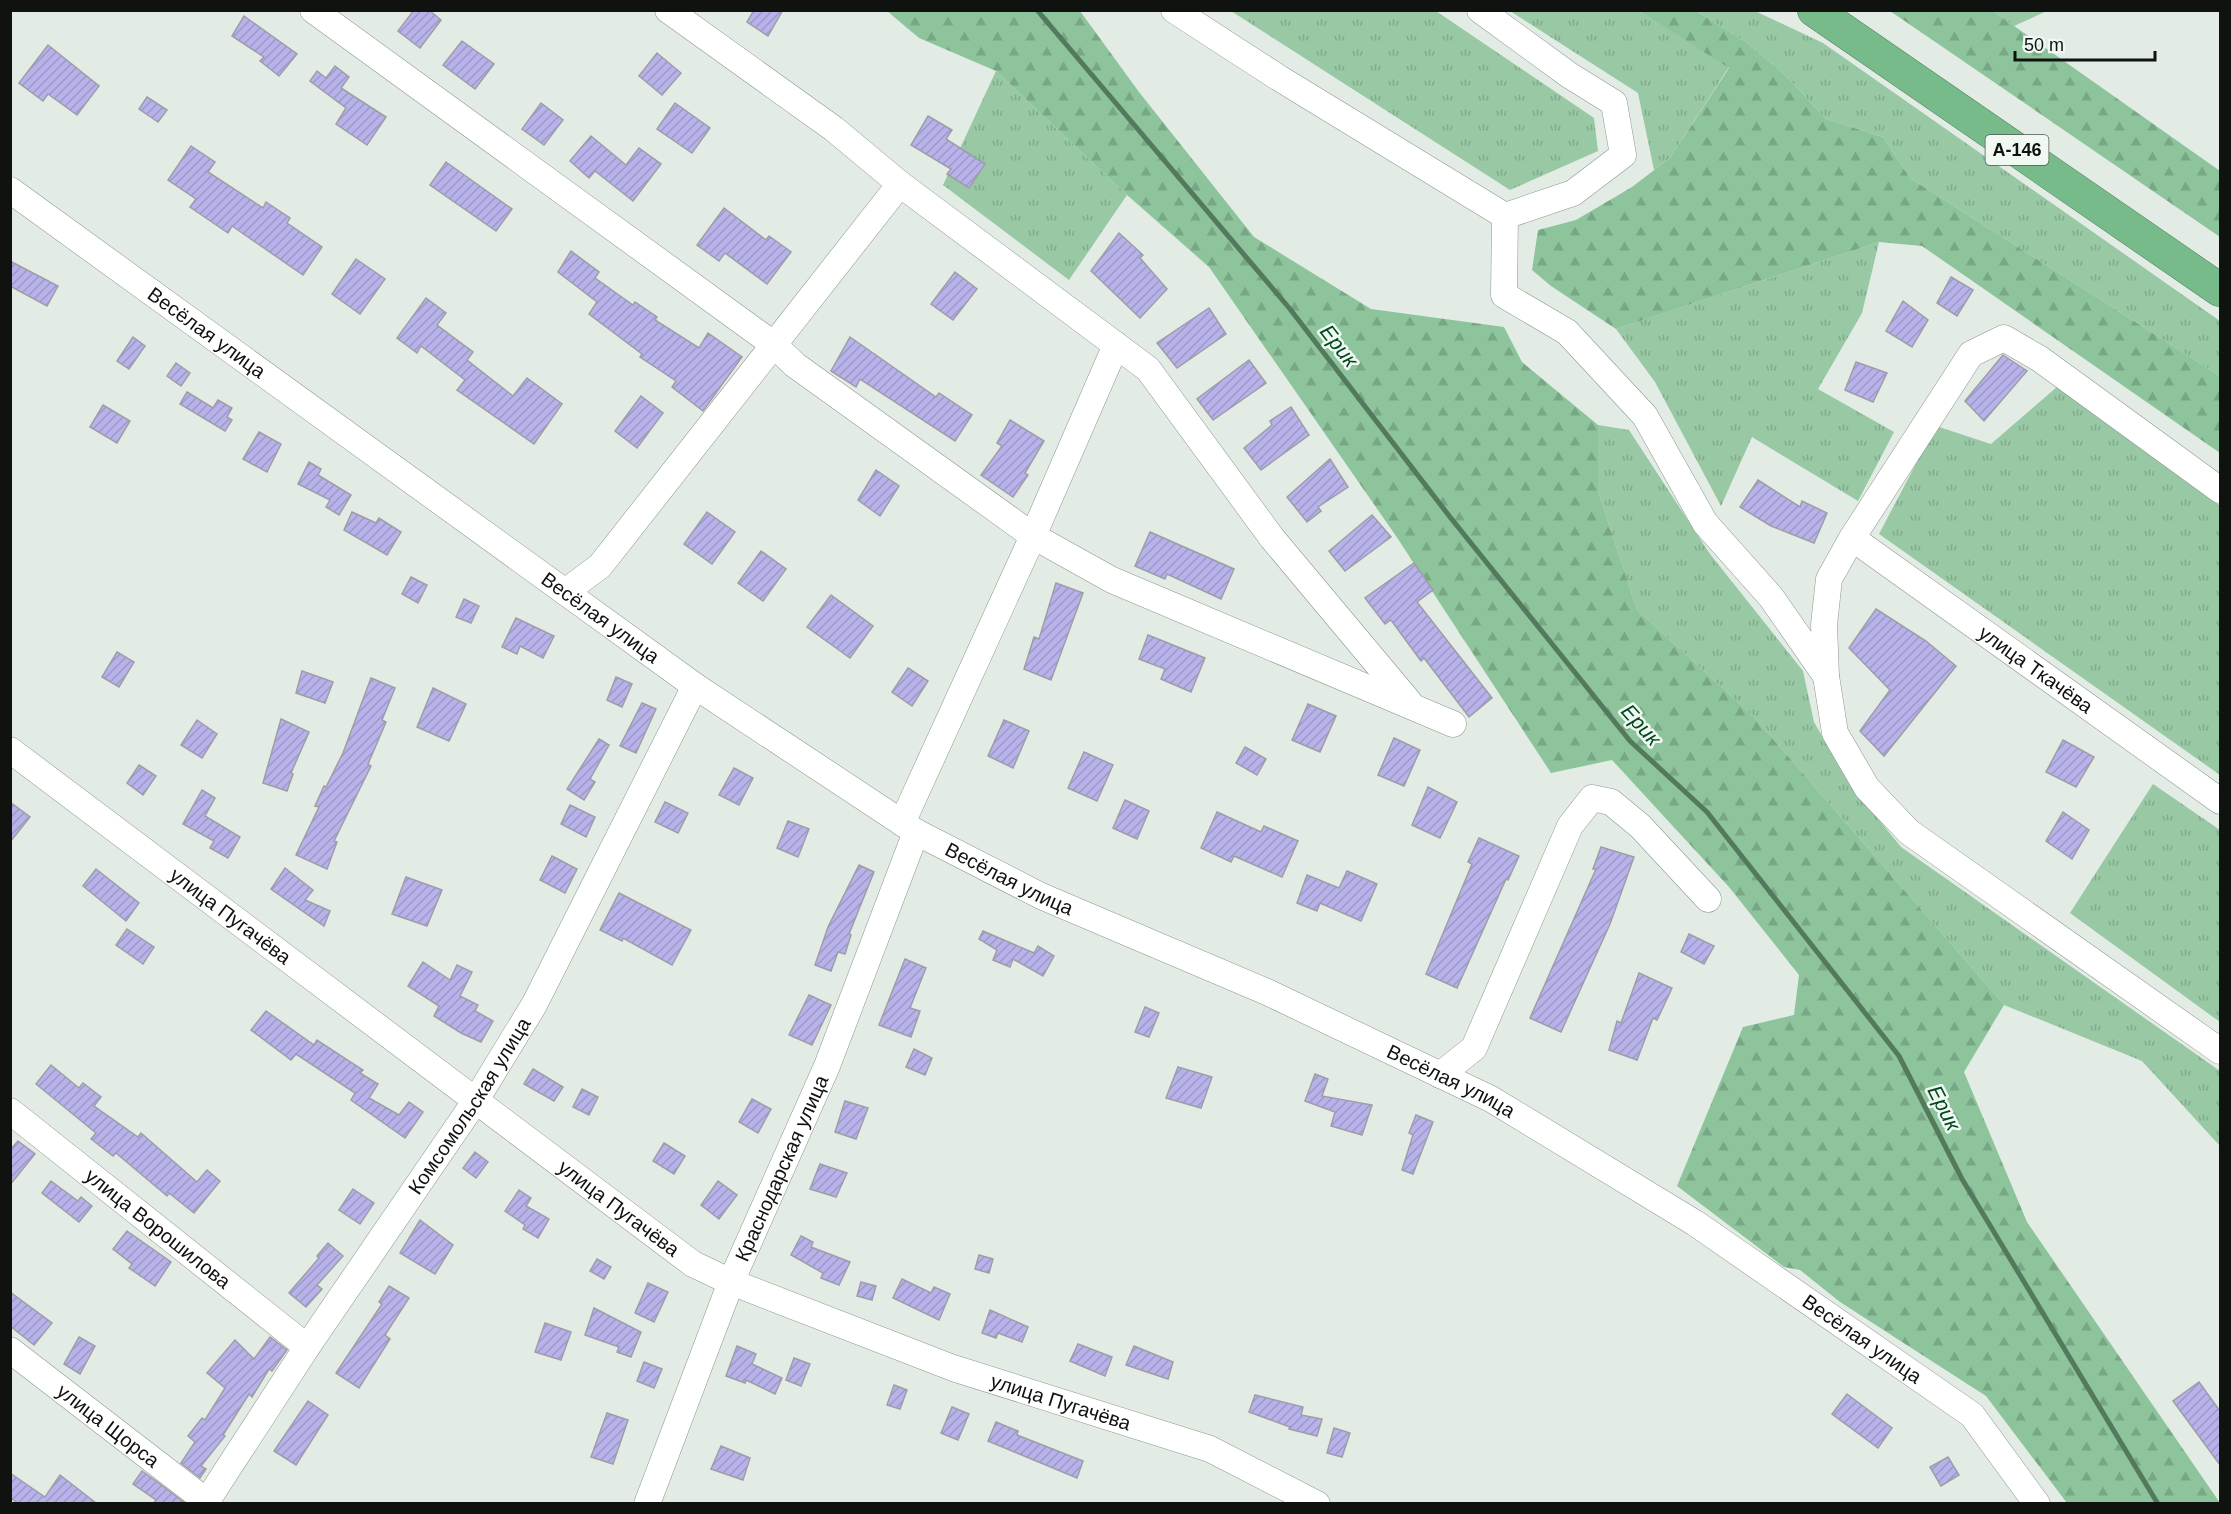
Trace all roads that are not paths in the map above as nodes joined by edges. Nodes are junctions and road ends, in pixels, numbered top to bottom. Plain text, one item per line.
1 (313, 10) edge
2 (668, 10) edge
3 (1174, 10) edge
4 (1480, 10) edge
5 (1814, 10) edge
6 (900, 184) junction
7 (10, 190) edge
8 (1505, 216) junction
9 (2220, 290) edge
10 (773, 344) junction
11 (1116, 345) junction
12 (2220, 490) edge
13 (1033, 536) junction
14 (1852, 538) junction
15 (565, 592) junction
16 (1826, 676) junction
17 (695, 686) junction
18 (1414, 708) junction
19 (1453, 724) dead end
20 (10, 750) edge
21 (2220, 801) edge
22 (909, 828) junction
23 (1708, 899) dead end
24 (2220, 1051) edge
25 (1440, 1075) junction
26 (476, 1100) junction
27 (10, 1111) edge
28 (731, 1282) junction
29 (307, 1347) junction
30 (10, 1350) edge
31 (206, 1502) edge
32 (647, 1503) edge
33 (1317, 1503) edge
34 (2037, 1503) edge

1 - 10 street
2 - 6 street
3 - 8 street
4 - 8 street
5 - 9 highway, А-146
6 - 10 street
6 - 11 street
7 - 15 street, Весёлая улица
8 - 16 street
10 - 13 street
10 - 15 street
11 - 13 street, Краснодарская улица
11 - 18 street
12 - 14 street
13 - 18 street
13 - 22 street, Краснодарская улица
14 - 16 street
14 - 21 street, улица Ткачёва
15 - 17 street, Весёлая улица
16 - 24 street
17 - 22 street, Весёлая улица
17 - 26 street, Комсомольская улица
18 - 19 street
20 - 26 street, улица Пугачёва
22 - 25 street, Весёлая улица
22 - 28 street, Краснодарская улица
23 - 25 street
25 - 34 street, Весёлая улица
26 - 28 street, улица Пугачёва
26 - 29 street, Комсомольская улица
27 - 29 street, улица Ворошилова
28 - 32 street, Краснодарская улица
28 - 33 street, улица Пугачёва
29 - 31 street, Комсомольская улица
30 - 31 street, улица Щорса

